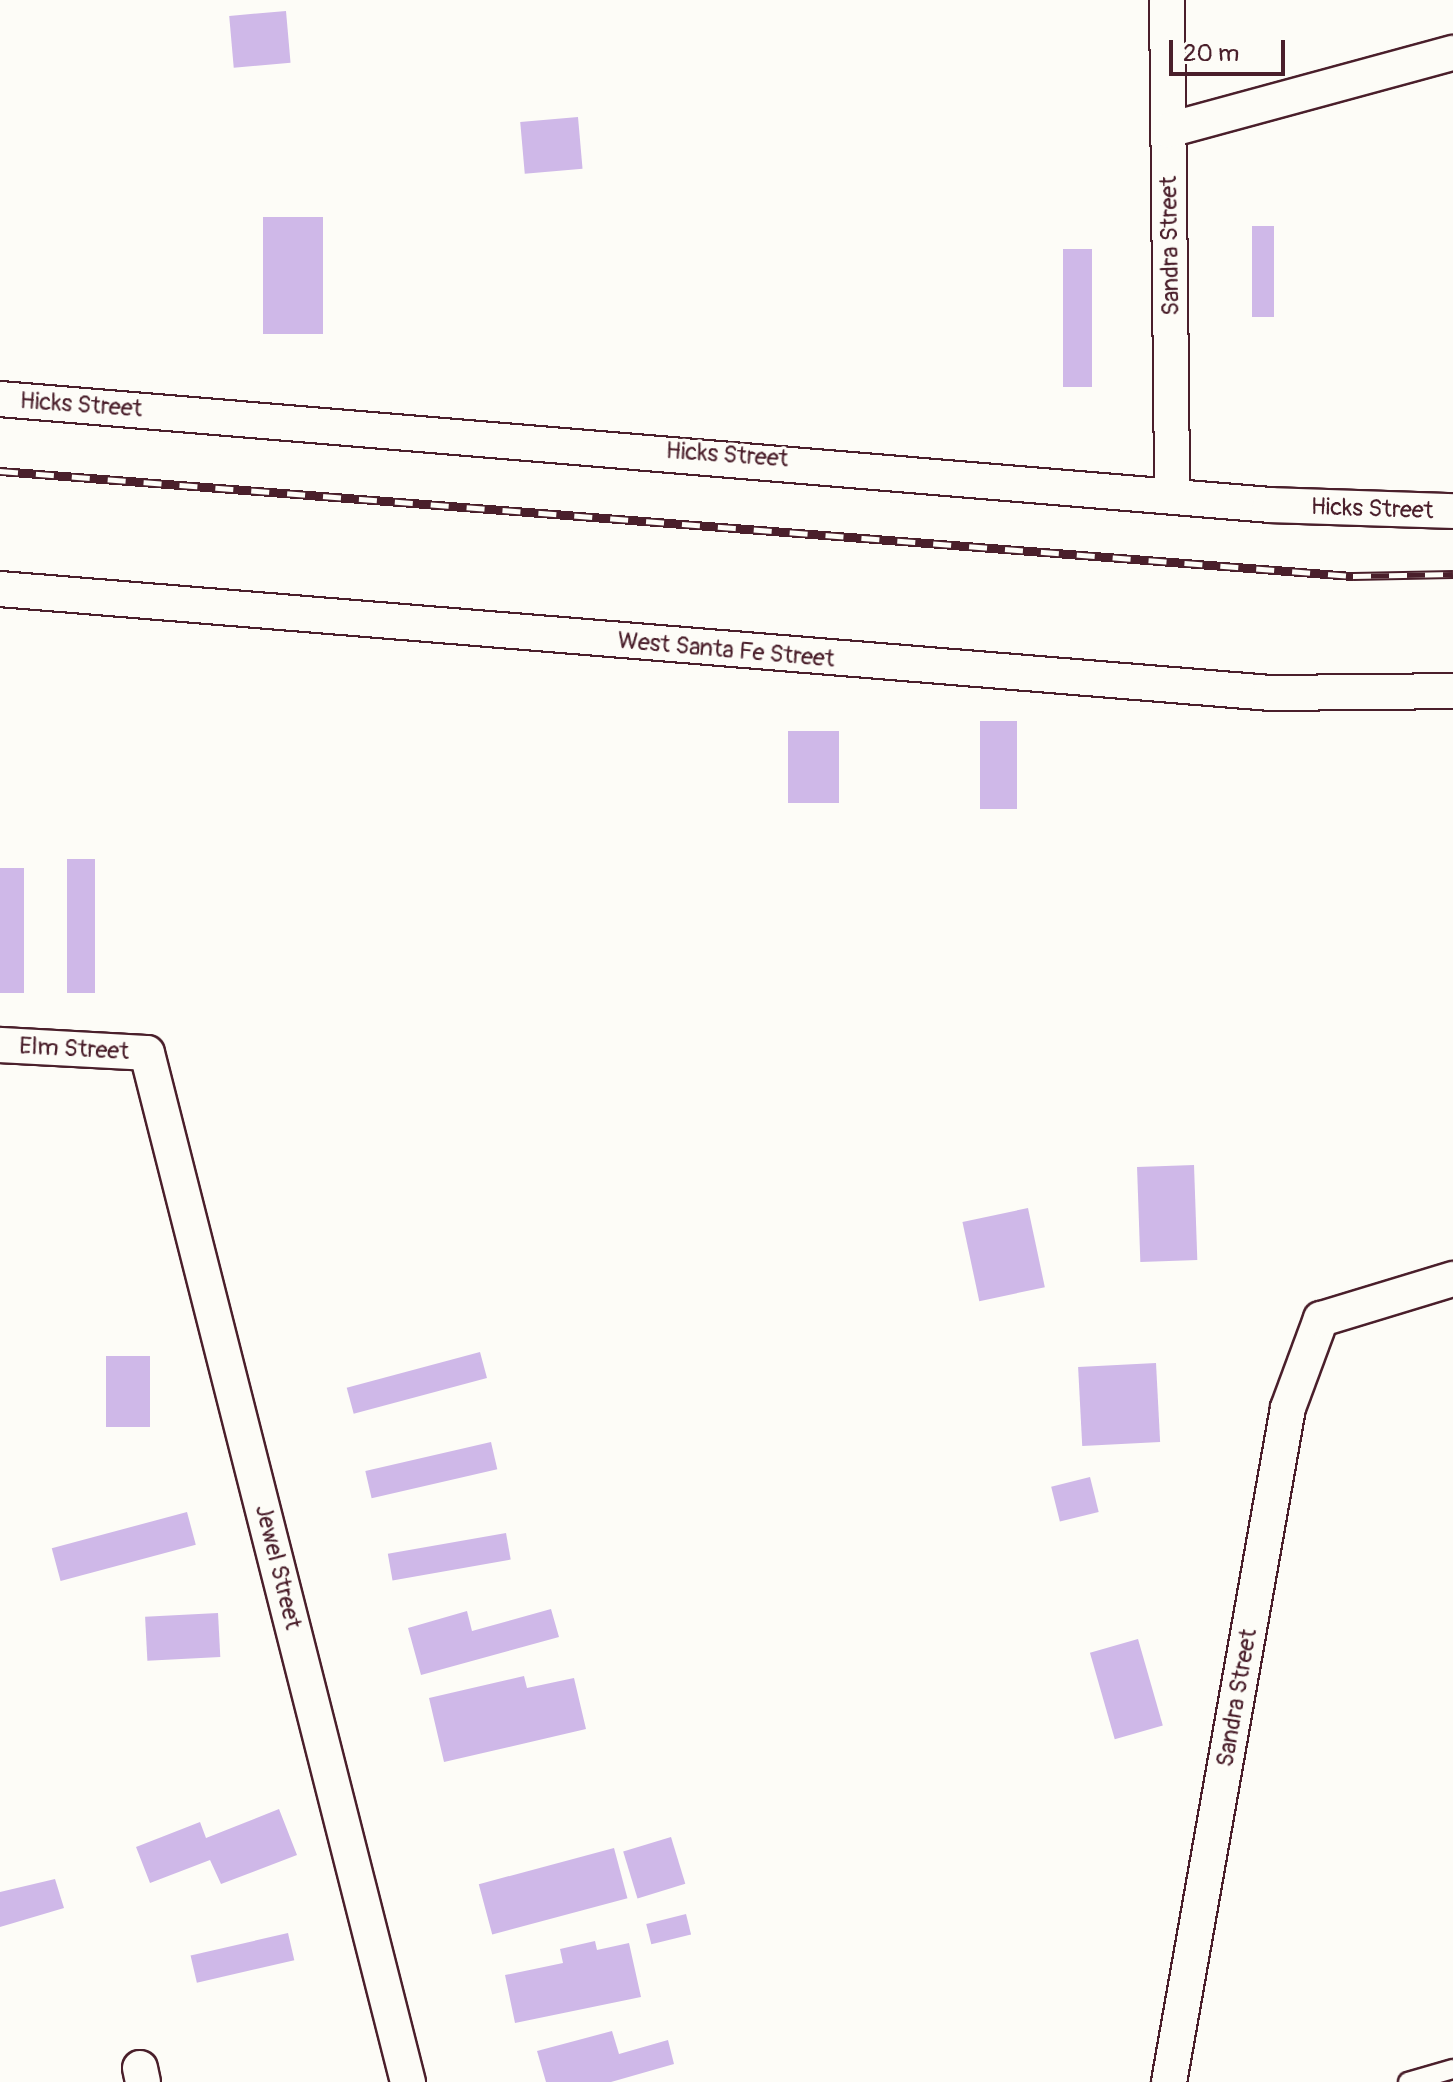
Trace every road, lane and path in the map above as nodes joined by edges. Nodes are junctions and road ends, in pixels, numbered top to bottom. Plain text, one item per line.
1 (1167, 0) edge
2 (1453, 53) edge
3 (1169, 130) junction
4 (0, 399) edge
5 (1172, 492) junction
6 (1453, 511) edge
7 (0, 589) edge
8 (1453, 691) edge
9 (0, 1045) edge
10 (147, 1053) joint
11 (1453, 1279) edge
12 (1453, 2069) edge
13 (408, 2082) edge
14 (1169, 2082) edge
15 (1408, 2082) edge

1 - 3 street, Sandra Street
2 - 3 street
3 - 5 street, Sandra Street
4 - 5 street, Hicks Street
5 - 6 street, Hicks Street
7 - 8 street, West Santa Fe Street
9 - 10 street, Elm Street
10 - 13 street, Jewel Street
11 - 14 street, Sandra Street
12 - 15 lane

